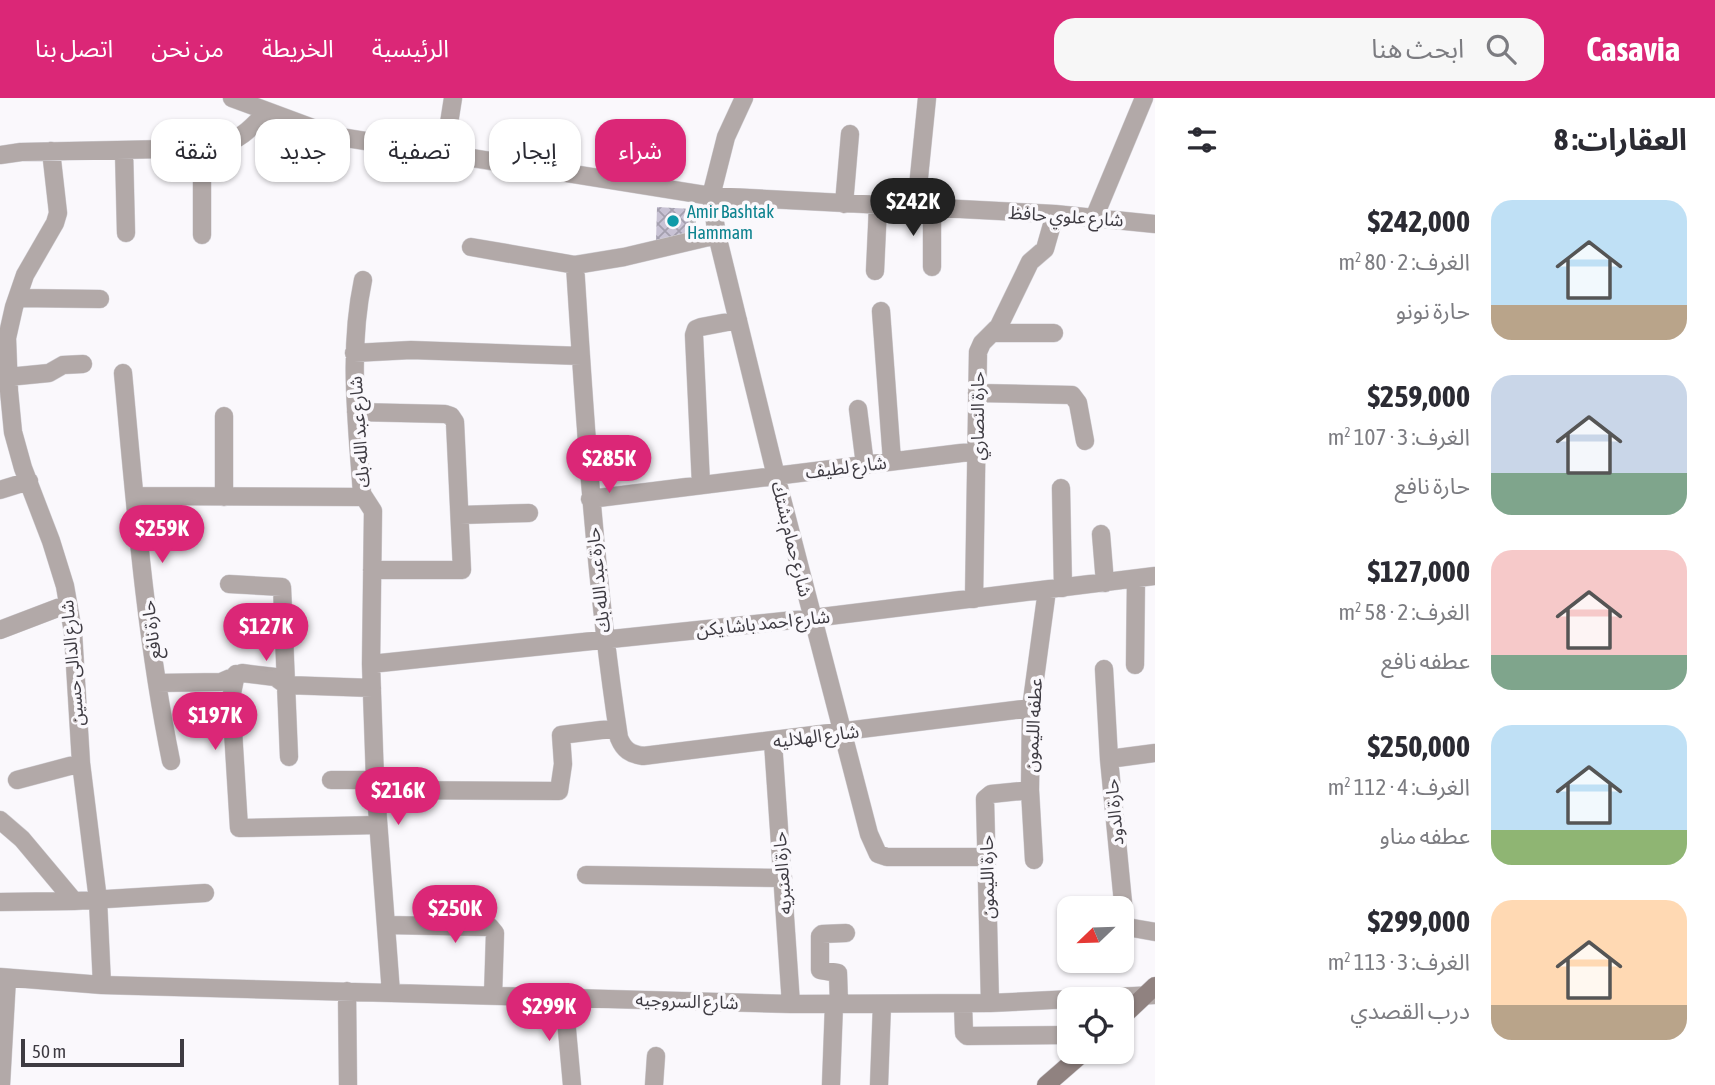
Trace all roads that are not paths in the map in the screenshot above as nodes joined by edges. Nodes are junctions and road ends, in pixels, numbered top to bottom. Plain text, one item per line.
1 (232, 98) edge
2 (453, 98) edge
3 (744, 98) edge
4 (927, 98) edge
5 (1144, 98) edge
6 (266, 112) junction
7 (450, 119) edge
8 (850, 134) dead end
9 (241, 137) edge
10 (364, 141) edge
11 (151, 149) edge
12 (124, 150) junction
13 (51, 151) junction
14 (0, 155) edge
15 (475, 160) edge
16 (202, 182) edge
17 (711, 196) junction
18 (844, 204) junction
19 (878, 206) junction
20 (924, 208) junction
21 (1055, 214) junction
22 (1094, 218) junction
23 (1155, 224) edge
24 (126, 233) dead end
25 (202, 235) dead end
26 (717, 235) junction
27 (471, 247) dead end
28 (575, 265) junction
29 (932, 267) dead end
30 (875, 271) dead end
31 (363, 280) dead end
32 (100, 299) dead end
33 (10, 305) edge
34 (881, 311) dead end
35 (738, 320) junction
36 (993, 333) junction
37 (1054, 333) dead end
38 (354, 353) junction
39 (581, 356) junction
40 (83, 364) dead end
41 (123, 373) dead end
42 (8, 377) junction
43 (977, 393) junction
44 (858, 409) dead end
45 (356, 412) junction
46 (224, 416) dead end
47 (6, 428) edge
48 (1085, 441) dead end
49 (977, 451) junction
50 (892, 461) junction
51 (864, 465) junction
52 (776, 476) junction
53 (29, 481) junction
54 (701, 485) junction
55 (1061, 488) dead end
56 (0, 491) edge
57 (135, 496) junction
58 (224, 497) junction
59 (363, 497) junction
60 (590, 499) junction
61 (529, 513) dead end
62 (460, 515) junction
63 (1101, 534) dead end
64 (372, 570) junction
65 (1155, 576) edge
66 (1136, 579) junction
67 (1105, 583) junction
68 (229, 584) dead end
69 (1055, 589) junction
70 (975, 599) junction
71 (68, 604) junction
72 (813, 618) junction
73 (0, 630) edge
74 (604, 639) junction
75 (371, 664) junction
76 (1135, 665) dead end
77 (1104, 669) dead end
78 (236, 674) junction
79 (158, 683) junction
80 (286, 685) junction
81 (372, 688) junction
82 (1031, 708) junction
83 (617, 728) junction
84 (843, 733) junction
85 (773, 742) junction
86 (1155, 752) edge
87 (289, 757) dead end
88 (1109, 759) junction
89 (171, 761) dead end
90 (80, 763) junction
91 (17, 780) dead end
92 (331, 780) dead end
93 (375, 785) junction
94 (1030, 790) junction
95 (0, 820) edge
96 (378, 825) junction
97 (987, 857) junction
98 (1034, 860) dead end
99 (586, 875) dead end
100 (783, 878) junction
101 (205, 893) dead end
102 (98, 900) junction
103 (74, 901) junction
104 (0, 902) edge
105 (386, 925) junction
106 (1155, 932) edge
107 (846, 933) dead end
108 (4, 977) edge
109 (102, 985) junction
110 (347, 991) junction
111 (1152, 992) edge
112 (391, 993) junction
113 (493, 996) junction
114 (564, 997) junction
115 (990, 1003) junction
116 (791, 1004) junction
117 (836, 1004) junction
118 (882, 1004) junction
119 (963, 1004) junction
120 (1134, 1007) edge
121 (1057, 1035) edge
122 (656, 1056) dead end
123 (1071, 1064) edge
124 (1051, 1083) edge
125 (1, 1085) edge
126 (348, 1085) edge
127 (572, 1085) edge
128 (654, 1085) edge
129 (831, 1085) edge
130 (879, 1085) edge

1 - 6 street, شارع علوي حافظ
2 - 7 street
3 - 17 street
4 - 20 street
5 - 22 street
6 - 9 street
6 - 10 street, شارع علوي حافظ
8 - 18 street
11 - 12 street
12 - 13 street
12 - 24 street
13 - 14 street
13 - 33 street, شارع الدالى حسين
15 - 17 street, شارع علوي حافظ
16 - 25 street
17 - 18 street, شارع علوي حافظ
17 - 26 street, شارع حمام بشتك
18 - 19 street, شارع علوي حافظ
19 - 20 street, شارع علوي حافظ
19 - 30 street
20 - 21 street, شارع علوي حافظ
20 - 29 street
21 - 22 street, شارع علوي حافظ
21 - 36 street, حارة النصاري
22 - 23 street, شارع علوي حافظ
26 - 28 street
26 - 35 street, شارع حمام بشتك
27 - 28 street
28 - 39 street, حارة عبد الله بك
31 - 38 street, شارع عبد الله بك
32 - 33 street
33 - 42 street, شارع الدالى حسين
34 - 50 street
35 - 52 street, شارع حمام بشتك
35 - 54 street
36 - 37 street
36 - 43 street, حارة النصاري
38 - 39 street
38 - 45 street, شارع عبد الله بك
39 - 60 street, حارة عبد الله بك
40 - 42 street
41 - 57 street, حارة نافع
42 - 47 street, شارع الدالى حسين
43 - 48 street
43 - 49 street, حارة النصاري
44 - 51 street
45 - 59 street, شارع عبد الله بك
45 - 62 street
46 - 58 street
47 - 53 street, شارع الدالى حسين
49 - 50 street, شارع لطيف
49 - 70 street, حارة النصاري
50 - 51 street, شارع لطيف
51 - 52 street, شارع لطيف
52 - 54 street, شارع لطيف
52 - 72 street, شارع حمام بشتك
53 - 56 street
53 - 71 street, شارع الدالى حسين
54 - 60 street, شارع لطيف
55 - 69 street, عطفه الليمون
57 - 58 street
57 - 79 street, حارة نافع
58 - 59 street
59 - 64 street, شارع عبد الله بك
60 - 74 street, حارة عبد الله بك
61 - 62 street
62 - 64 street
63 - 67 street
64 - 75 street, شارع عبد الله بك
65 - 66 street, شارع احمد باشا يكن
66 - 67 street, شارع احمد باشا يكن
66 - 76 street
67 - 69 street, شارع احمد باشا يكن
68 - 80 street
69 - 70 street, شارع احمد باشا يكن
69 - 82 street, عطفه الليمون
70 - 72 street, شارع احمد باشا يكن
71 - 73 street
71 - 90 street, شارع الدالى حسين
72 - 74 street, شارع احمد باشا يكن
72 - 84 street, شارع حمام بشتك
74 - 75 street, شارع احمد باشا يكن
74 - 83 street, حارة عبد الله بك
75 - 81 street, شارع عبد الله بك
77 - 88 street, حارة الدود
78 - 79 street
78 - 80 street
78 - 96 street
79 - 89 street, حارة نافع
80 - 81 street
80 - 87 street
81 - 93 street, شارع عبد الله بك
82 - 84 street, شارع الهلاليه
82 - 94 street, عطفه الليمون
83 - 85 street, شارع الهلاليه
83 - 93 street
84 - 85 street, شارع الهلاليه
84 - 97 street, شارع حمام بشتك
85 - 100 street, حارة العنبريه
86 - 88 street
88 - 106 street, حارة الدود
90 - 91 street
90 - 102 street, شارع الدالى حسين
92 - 93 street
93 - 96 street, شارع عبد الله بك
94 - 97 street, حارة الليمون
94 - 98 street, عطفه الليمون
95 - 103 street
96 - 105 street, شارع عبد الله بك
97 - 115 street, حارة الليمون
99 - 100 street
100 - 116 street, حارة العنبريه
101 - 102 street
102 - 103 street
102 - 109 street, شارع الدالى حسين
103 - 104 street
105 - 112 street, شارع عبد الله بك
105 - 113 street
107 - 117 street
108 - 109 street, شارع السروجيه
108 - 125 street
109 - 110 street, شارع السروجيه
110 - 112 street, شارع السروجيه
110 - 126 street
111 - 115 street, شارع السروجيه
111 - 120 main road
112 - 113 street, شارع السروجيه
113 - 114 street, شارع السروجيه
114 - 116 street, شارع السروجيه
114 - 127 street
115 - 119 street, شارع السروجيه
116 - 117 street, شارع السروجيه
117 - 118 street, شارع السروجيه
117 - 129 street
118 - 119 street, شارع السروجيه
118 - 130 street
119 - 121 street
122 - 128 street
123 - 124 main road

